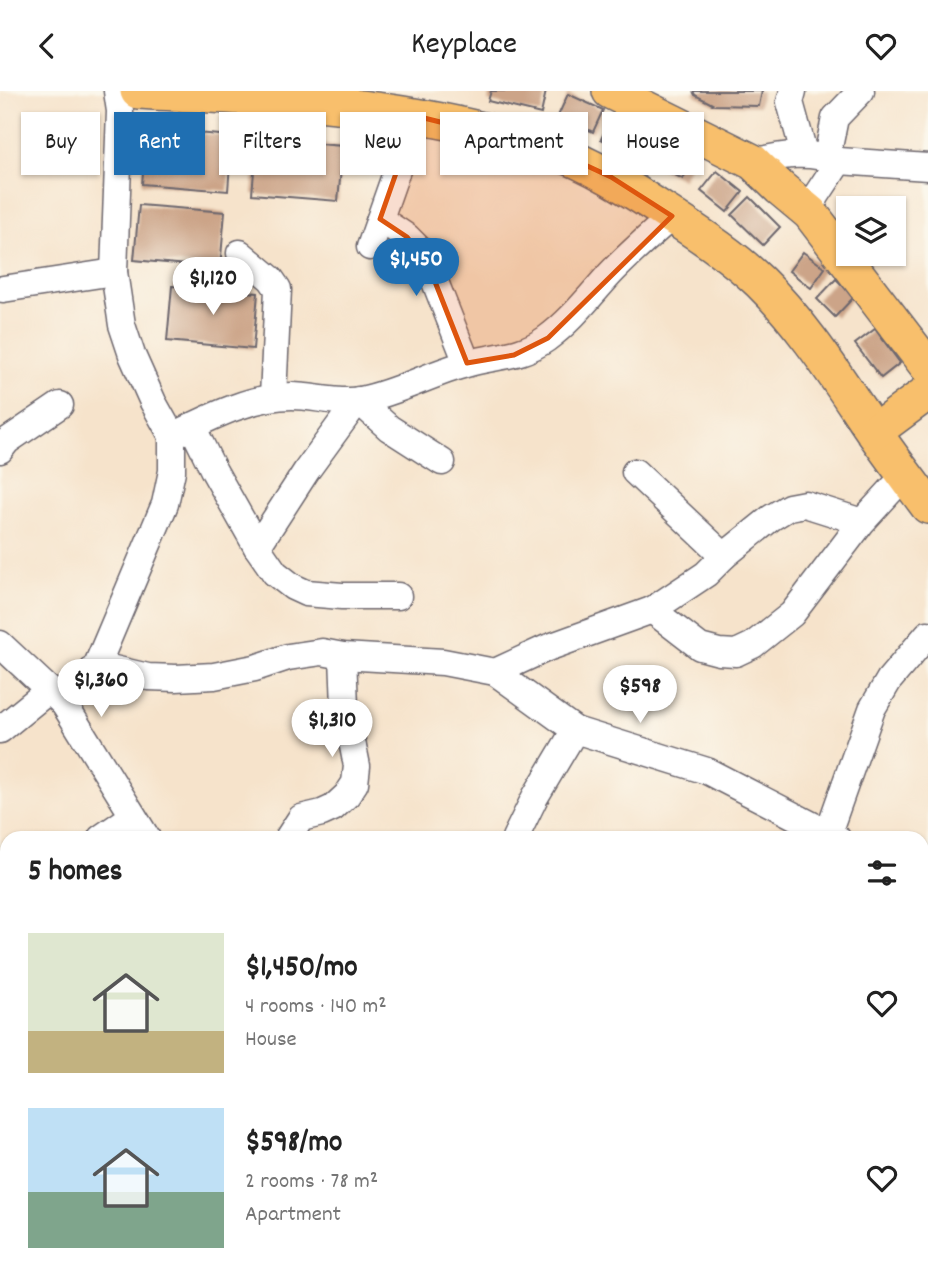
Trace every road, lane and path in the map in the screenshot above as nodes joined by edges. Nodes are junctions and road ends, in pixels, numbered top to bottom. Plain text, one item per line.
1 (117, 91) edge
2 (138, 91) edge
3 (613, 91) edge
4 (793, 91) edge
5 (861, 91) edge
6 (387, 112) edge
7 (426, 118) edge
8 (824, 157) junction
9 (753, 162) junction
10 (928, 167) edge
11 (395, 175) edge
12 (810, 213) junction
13 (672, 216) junction
14 (380, 219) junction
15 (370, 247) dead end
16 (240, 253) dead end
17 (114, 272) junction
18 (3, 289) dead end
19 (467, 363) junction
20 (928, 367) edge
21 (928, 392) edge
22 (273, 397) junction
23 (358, 400) junction
24 (60, 405) dead end
25 (182, 431) junction
26 (874, 432) junction
27 (0, 450) edge
28 (442, 462) dead end
29 (635, 472) dead end
30 (905, 475) junction
31 (928, 506) edge
32 (862, 522) junction
33 (257, 547) junction
34 (724, 556) junction
35 (398, 596) dead end
36 (652, 610) junction
37 (928, 634) edge
38 (0, 644) edge
39 (343, 656) junction
40 (97, 665) junction
41 (495, 673) junction
42 (56, 697) junction
43 (0, 730) edge
44 (575, 730) junction
45 (133, 816) junction
46 (111, 831) edge
47 (143, 831) edge
48 (293, 831) edge
49 (518, 831) edge
50 (824, 831) edge
51 (833, 831) edge

1 - 17 street
2 - 6 main road
3 - 9 main road
4 - 8 street
5 - 8 street
7 - 13 main road
8 - 9 street
8 - 10 street
8 - 12 street
9 - 12 main road
11 - 14 street
12 - 20 main road
13 - 19 street
13 - 26 main road
14 - 15 street
14 - 19 street
16 - 22 street
17 - 18 street
17 - 25 street
19 - 23 street
21 - 26 main road
22 - 23 street
22 - 25 street
23 - 28 street
23 - 33 street
24 - 27 street
25 - 33 street
25 - 40 street
26 - 30 main road
29 - 34 street
30 - 31 main road
30 - 32 street
32 - 34 street
32 - 36 street
33 - 35 street
34 - 36 street
36 - 41 street
37 - 51 street
38 - 42 street
39 - 40 street
39 - 41 street
39 - 48 street
40 - 42 street
41 - 44 street
42 - 43 street
42 - 45 street
44 - 49 street
44 - 50 street
45 - 46 street
45 - 47 street

